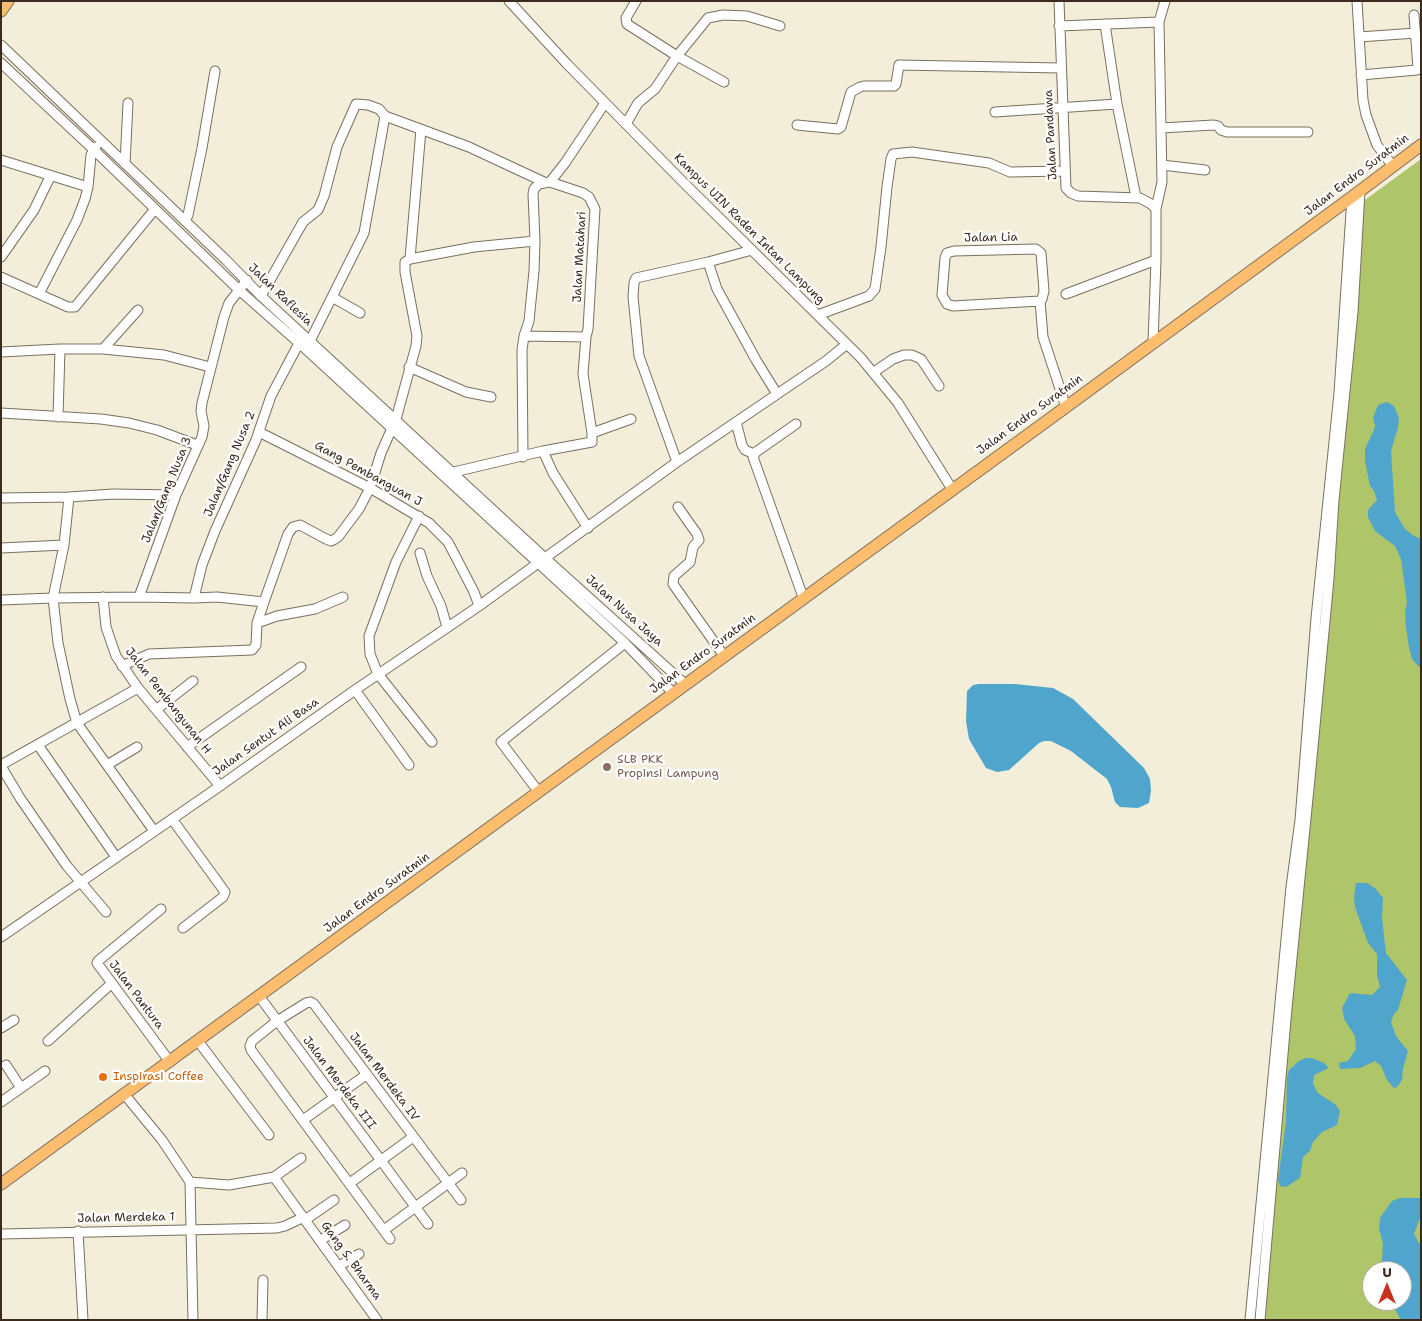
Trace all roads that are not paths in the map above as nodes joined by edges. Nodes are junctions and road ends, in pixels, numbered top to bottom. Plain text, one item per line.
1 (8, 1) edge
2 (510, 1) edge
3 (636, 1) edge
4 (1059, 1) edge
5 (1165, 1) edge
6 (1357, 1) edge
7 (1, 11) edge
8 (1414, 16) dead end
9 (1159, 22) junction
10 (1105, 24) junction
11 (780, 26) dead end
12 (1059, 26) junction
13 (1416, 33) junction
14 (1360, 37) junction
15 (1, 45) edge
16 (677, 56) junction
17 (1, 63) edge
18 (1060, 68) junction
19 (215, 71) dead end
20 (1362, 75) junction
21 (724, 82) dead end
22 (128, 103) dead end
23 (605, 103) junction
24 (1117, 104) junction
25 (1062, 109) junction
26 (995, 112) dead end
27 (386, 116) junction
28 (626, 124) junction
29 (797, 125) dead end
30 (1161, 128) junction
31 (421, 129) junction
32 (1308, 132) dead end
33 (1421, 144) edge
34 (98, 146) junction
35 (1, 160) edge
36 (125, 164) junction
37 (1395, 164) junction
38 (1162, 165) junction
39 (1205, 170) dead end
40 (1065, 171) junction
41 (50, 177) junction
42 (547, 182) junction
43 (88, 187) junction
44 (1356, 194) junction
45 (1136, 197) junction
46 (155, 209) junction
47 (1156, 209) junction
48 (185, 221) junction
49 (535, 241) junction
50 (752, 250) junction
51 (1, 257) edge
52 (410, 259) junction
53 (1156, 260) junction
54 (708, 262) junction
55 (1, 277) edge
56 (243, 285) junction
57 (39, 294) junction
58 (1066, 294) dead end
59 (261, 296) junction
60 (332, 297) junction
61 (1040, 301) junction
62 (138, 310) dead end
63 (360, 313) dead end
64 (818, 315) junction
65 (289, 329) junction
66 (524, 336) junction
67 (586, 337) junction
68 (310, 341) junction
69 (1153, 342) junction
70 (299, 343) junction
71 (847, 344) junction
72 (60, 349) junction
73 (103, 349) junction
74 (1, 352) edge
75 (210, 367) junction
76 (410, 367) junction
77 (874, 372) junction
78 (939, 386) dead end
79 (777, 394) junction
80 (491, 397) dead end
81 (1066, 407) junction
82 (1, 413) edge
83 (58, 417) junction
84 (631, 419) dead end
85 (736, 422) junction
86 (394, 424) junction
87 (796, 424) dead end
88 (259, 432) junction
89 (592, 433) junction
90 (197, 445) junction
91 (543, 452) junction
92 (754, 454) junction
93 (523, 457) junction
94 (677, 462) junction
95 (451, 476) junction
96 (370, 488) junction
97 (952, 488) junction
98 (176, 495) junction
99 (68, 497) junction
100 (1, 498) edge
101 (678, 507) dead end
102 (419, 516) junction
103 (588, 528) junction
104 (64, 545) junction
105 (1, 548) edge
106 (420, 553) dead end
107 (542, 561) junction
108 (103, 597) junction
109 (140, 597) junction
110 (343, 597) dead end
111 (803, 597) junction
112 (53, 598) junction
113 (194, 598) junction
114 (1, 600) edge
115 (264, 602) junction
116 (479, 606) junction
117 (257, 623) junction
118 (446, 627) junction
119 (625, 643) junction
120 (724, 656) junction
121 (122, 666) junction
122 (301, 667) dead end
123 (378, 674) junction
124 (194, 681) dead end
125 (685, 684) junction
126 (138, 688) junction
127 (354, 690) junction
128 (673, 693) junction
129 (157, 709) junction
130 (77, 723) junction
131 (432, 742) dead end
132 (38, 745) junction
133 (137, 747) dead end
134 (187, 747) junction
135 (1, 765) edge
136 (107, 765) junction
137 (409, 765) dead end
138 (220, 786) junction
139 (538, 792) junction
140 (172, 819) junction
141 (154, 831) junction
142 (116, 858) junction
143 (80, 882) junction
144 (161, 909) dead end
145 (106, 912) dead end
146 (183, 928) dead end
147 (1, 937) edge
148 (111, 984) junction
149 (259, 996) junction
150 (14, 1020) dead end
151 (278, 1021) junction
152 (1, 1028) edge
153 (48, 1041) dead end
154 (198, 1041) junction
155 (170, 1062) junction
156 (6, 1065) dead end
157 (45, 1071) dead end
158 (366, 1075) junction
159 (21, 1088) junction
160 (125, 1095) junction
161 (334, 1097) junction
162 (1, 1102) edge
163 (303, 1120) junction
164 (269, 1135) dead end
165 (413, 1137) junction
166 (301, 1158) dead end
167 (381, 1159) junction
168 (462, 1173) dead end
169 (274, 1178) junction
170 (190, 1182) junction
171 (350, 1183) junction
172 (1, 1184) edge
173 (449, 1184) junction
174 (334, 1200) dead end
175 (461, 1200) dead end
176 (416, 1207) junction
177 (304, 1218) junction
178 (428, 1224) dead end
179 (345, 1225) dead end
180 (190, 1229) junction
181 (384, 1230) junction
182 (78, 1231) junction
183 (1, 1234) edge
184 (390, 1239) dead end
185 (321, 1240) junction
186 (359, 1254) dead end
187 (339, 1266) junction
188 (263, 1280) dead end
189 (83, 1320) edge
190 (193, 1320) edge
191 (262, 1320) edge
192 (378, 1320) edge
193 (1250, 1320) edge
194 (1260, 1320) edge

1 - 7 main road
2 - 23 street, Kampus UIN Raden Intan Lampung
3 - 16 street
4 - 12 street, Jalan Pandawa
5 - 9 street
6 - 14 street
8 - 13 street
9 - 10 street
9 - 30 street
10 - 12 street
10 - 24 street
11 - 16 street
12 - 18 street, Jalan Pandawa
13 - 14 street
13 - 20 street
14 - 20 street
15 - 34 street, Jalan Raflesia
16 - 21 street
16 - 28 street
17 - 34 street, Jalan Raflesia
18 - 25 street, Jalan Pandawa
18 - 29 street
19 - 48 street
20 - 37 street
22 - 36 street
23 - 28 street, Kampus UIN Raden Intan Lampung
23 - 42 street
24 - 25 street
24 - 45 street
25 - 26 street
25 - 40 street, Jalan Pandawa
27 - 31 street, Jalan Matahari
27 - 59 street, Jalan Matahari
27 - 60 street
28 - 50 street, Kampus UIN Raden Intan Lampung
30 - 32 street
30 - 38 street
31 - 42 street, Jalan Matahari
31 - 52 street
33 - 37 main road, Jalan Endro Suratmin
34 - 36 street, Jalan Raflesia
34 - 43 street
34 - 46 street, Jalan Raflesia
35 - 41 street
36 - 48 street, Jalan Raflesia
37 - 44 main road, Jalan Endro Suratmin
38 - 39 street
38 - 47 street
40 - 45 street, Jalan Pandawa
40 - 64 street
41 - 43 street
41 - 51 street
42 - 49 street
42 - 67 street, Jalan Matahari
43 - 57 street
44 - 69 main road, Jalan Endro Suratmin
44 - 193 street
44 - 194 street
45 - 47 street, Jalan Pandawa
46 - 56 street, Jalan Raflesia
46 - 57 street
47 - 53 street
48 - 56 street, Jalan Raflesia
49 - 52 street
49 - 66 street
50 - 54 street
50 - 64 street, Kampus UIN Raden Intan Lampung
52 - 76 street
53 - 58 street
53 - 69 street
54 - 79 street
54 - 94 street
55 - 57 street
56 - 59 street, Jalan Raflesia
56 - 65 street, Jalan Raflesia
56 - 75 street, Jalan/Gang Nusa 3
59 - 65 street, Jalan Raflesia
60 - 63 street
60 - 68 street
61 - 61 street, Jalan Lia
61 - 81 street, Jalan Lia
62 - 73 street
64 - 71 street, Kampus UIN Raden Intan Lampung
65 - 68 street, Jalan Raflesia
65 - 70 street, Jalan Raflesia
66 - 67 street
66 - 93 street
67 - 89 street, Jalan Matahari
68 - 86 street, Jalan Raflesia
69 - 81 main road, Jalan Endro Suratmin
70 - 86 street, Jalan Raflesia
70 - 88 street, Jalan/Gang Nusa 2
71 - 77 street, Kampus UIN Raden Intan Lampung
71 - 79 street, Jalan Sentut Ali Basa
72 - 73 street
72 - 74 street
72 - 83 street
73 - 75 street
75 - 90 street, Jalan/Gang Nusa 3
76 - 80 street
76 - 86 street
77 - 78 street
77 - 97 street, Kampus UIN Raden Intan Lampung
79 - 85 street, Jalan Sentut Ali Basa
81 - 97 main road, Jalan Endro Suratmin
82 - 83 street
83 - 90 street
84 - 89 street
85 - 92 street
85 - 94 street, Jalan Sentut Ali Basa
86 - 95 street, Jalan Raflesia
86 - 96 street
87 - 92 street
88 - 96 street, Gang Pembanguan J
88 - 113 street, Jalan/Gang Nusa 2
89 - 91 street
90 - 98 street, Jalan/Gang Nusa 3
91 - 93 street
91 - 103 street
92 - 111 street
93 - 95 street
94 - 103 street, Jalan Sentut Ali Basa
95 - 107 street, Jalan Raflesia
96 - 102 street, Gang Pembanguan J
96 - 115 street
97 - 111 main road, Jalan Endro Suratmin
98 - 99 street
98 - 109 street, Jalan/Gang Nusa 3
99 - 100 street
99 - 104 street
101 - 120 street
102 - 116 street, Gang Pembanguan J
102 - 123 street
103 - 107 street, Jalan Sentut Ali Basa
104 - 105 street
104 - 112 street
106 - 118 street
107 - 116 street, Jalan Sentut Ali Basa
107 - 119 street, Jalan Nusa Jaya
107 - 125 street, Jalan Nusa Jaya
108 - 109 street
108 - 112 street
108 - 121 street, Jalan Pembangunan H
109 - 113 street
110 - 117 street
111 - 120 main road, Jalan Endro Suratmin
112 - 114 street
112 - 130 street
113 - 115 street
115 - 117 street
116 - 118 street, Jalan Sentut Ali Basa
117 - 121 street
118 - 123 street, Jalan Sentut Ali Basa
119 - 128 street, Jalan Nusa Jaya
119 - 139 street
120 - 125 main road, Jalan Endro Suratmin
121 - 126 street, Jalan Pembangunan H
122 - 134 street
123 - 127 street, Jalan Sentut Ali Basa
123 - 131 street
124 - 129 street
125 - 128 main road, Jalan Endro Suratmin
126 - 129 street, Jalan Pembangunan H
126 - 130 street
127 - 137 street
127 - 138 street, Jalan Sentut Ali Basa
128 - 139 main road, Jalan Endro Suratmin
129 - 134 street, Jalan Pembangunan H
130 - 132 street
130 - 136 street
132 - 135 street
132 - 142 street
133 - 136 street
134 - 138 street, Jalan Pembangunan H
135 - 143 street
136 - 141 street
138 - 140 street, Jalan Sentut Ali Basa
139 - 149 main road, Jalan Endro Suratmin
140 - 141 street, Jalan Sentut Ali Basa
140 - 146 street
141 - 142 street, Jalan Sentut Ali Basa
142 - 143 street, Jalan Sentut Ali Basa
143 - 145 street
143 - 147 street, Jalan Sentut Ali Basa
144 - 148 street, Jalan Pantura
148 - 153 street
148 - 155 street, Jalan Pantura
149 - 151 street, Jalan Merdeka III
149 - 154 main road, Jalan Endro Suratmin
150 - 152 street
151 - 158 street, Jalan Merdeka IV
151 - 161 street, Jalan Merdeka III
151 - 163 street
154 - 155 main road, Jalan Endro Suratmin
154 - 164 street
155 - 160 main road, Jalan Endro Suratmin
156 - 159 street
157 - 159 street
158 - 161 street
158 - 165 street, Jalan Merdeka IV
159 - 162 street
160 - 170 street
160 - 172 main road, Jalan Endro Suratmin
161 - 163 street
161 - 167 street, Jalan Merdeka III
163 - 171 street
165 - 167 street
165 - 173 street, Jalan Merdeka IV
166 - 169 street
167 - 171 street
167 - 176 street, Jalan Merdeka III
168 - 173 street
169 - 170 street
169 - 177 street, Gang S. Bharma
170 - 180 street
171 - 181 street
173 - 175 street, Jalan Merdeka IV
173 - 176 street
174 - 177 street
176 - 178 street, Jalan Merdeka III
176 - 181 street
177 - 180 street
177 - 185 street, Gang S. Bharma
179 - 185 street
180 - 182 street, Jalan Merdeka 1
180 - 190 street, Jalan Merdeka 1
181 - 184 street
182 - 183 street, Jalan Merdeka 1
182 - 189 street
185 - 187 street, Gang S. Bharma
186 - 187 street
187 - 192 street, Gang S. Bharma
188 - 191 street

